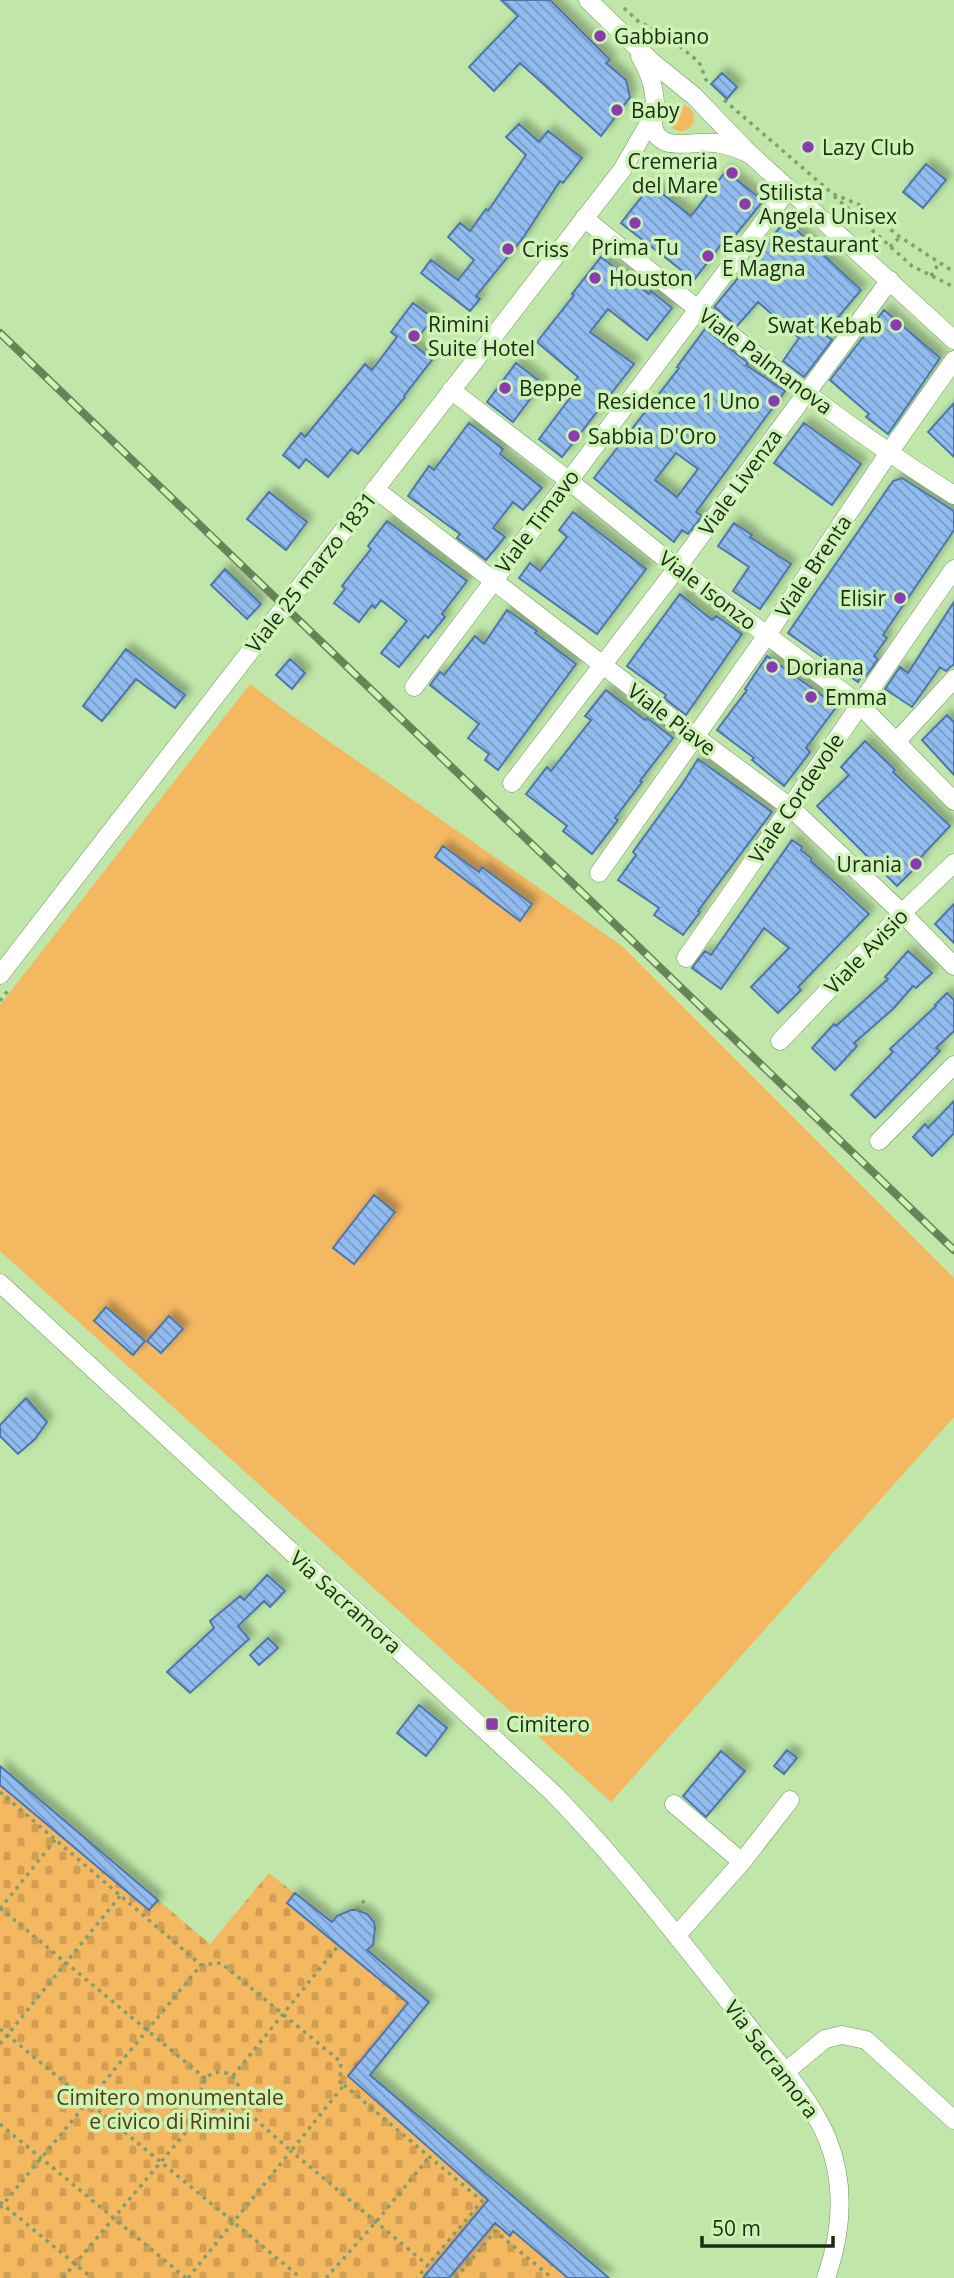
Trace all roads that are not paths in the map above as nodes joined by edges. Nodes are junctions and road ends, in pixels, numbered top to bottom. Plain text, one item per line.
1 (588, 0) edge
2 (633, 29) junction
3 (704, 98) junction
4 (654, 112) junction
5 (694, 142) junction
6 (669, 144) junction
7 (750, 155) junction
8 (622, 170) junction
9 (789, 188) junction
10 (584, 218) junction
11 (890, 280) junction
12 (697, 309) junction
13 (954, 340) edge
14 (954, 360) edge
15 (451, 390) junction
16 (806, 392) junction
17 (888, 454) junction
18 (568, 480) junction
19 (375, 489) junction
20 (954, 495) edge
21 (677, 568) junction
22 (954, 569) edge
23 (492, 581) junction
24 (767, 635) junction
25 (602, 665) junction
26 (954, 678) edge
27 (414, 687) dead end
28 (859, 704) junction
29 (695, 737) junction
30 (896, 742) junction
31 (512, 783) dead end
32 (954, 801) edge
33 (791, 808) junction
34 (954, 863) edge
35 (599, 873) dead end
36 (902, 913) junction
37 (687, 958) dead end
38 (954, 966) edge
39 (0, 975) edge
40 (780, 1041) dead end
41 (954, 1065) edge
42 (879, 1141) dead end
43 (0, 1283) edge
44 (790, 1800) dead end
45 (674, 1804) dead end
46 (743, 1862) junction
47 (677, 1935) junction
48 (785, 2072) junction
49 (954, 2120) edge
50 (826, 2278) edge

1 - 2 street
2 - 3 street
2 - 4 street
3 - 4 street
3 - 5 street
3 - 7 street
4 - 6 street
4 - 8 street, Viale 25 marzo 1831
5 - 6 street
5 - 7 street
6 - 8 street, Viale 25 marzo 1831
7 - 9 street
8 - 10 street, Viale 25 marzo 1831
9 - 11 street
9 - 12 street, Viale Timavo
10 - 12 street, Viale Palmanova
10 - 15 street, Viale 25 marzo 1831
11 - 13 street
11 - 16 street, Viale Livenza
12 - 16 street, Viale Palmanova
12 - 18 street, Viale Timavo
14 - 17 street, Viale Brenta
15 - 18 street, Viale Isonzo
15 - 19 street, Viale 25 marzo 1831
16 - 17 street, Viale Palmanova
16 - 21 street, Viale Livenza
17 - 20 street, Viale Palmanova
17 - 24 street, Viale Brenta
18 - 21 street, Viale Isonzo
18 - 23 street, Viale Timavo
19 - 23 street, Viale Piave
19 - 39 street, Viale 25 marzo 1831
21 - 24 street, Viale Isonzo
21 - 25 street, Viale Livenza
22 - 28 street, Viale Cordevole
23 - 25 street, Viale Piave
23 - 27 street, Viale Timavo
24 - 28 street, Viale Isonzo
24 - 29 street, Viale Brenta
25 - 29 street, Viale Piave
25 - 31 street, Viale Livenza
26 - 30 street
28 - 30 street, Viale Isonzo
28 - 33 street, Viale Cordevole
29 - 33 street, Viale Piave
29 - 35 street, Viale Brenta
30 - 32 street, Viale Isonzo
33 - 36 street, Viale Piave
33 - 37 street, Viale Cordevole
34 - 36 street, Viale Avisio
36 - 38 street, Viale Piave
36 - 40 street, Viale Avisio
41 - 42 street
43 - 47 street, Via Sacramora
44 - 46 street
45 - 46 street
46 - 47 street
47 - 48 street, Via Sacramora
48 - 49 street
48 - 50 street, Via Sacramora

